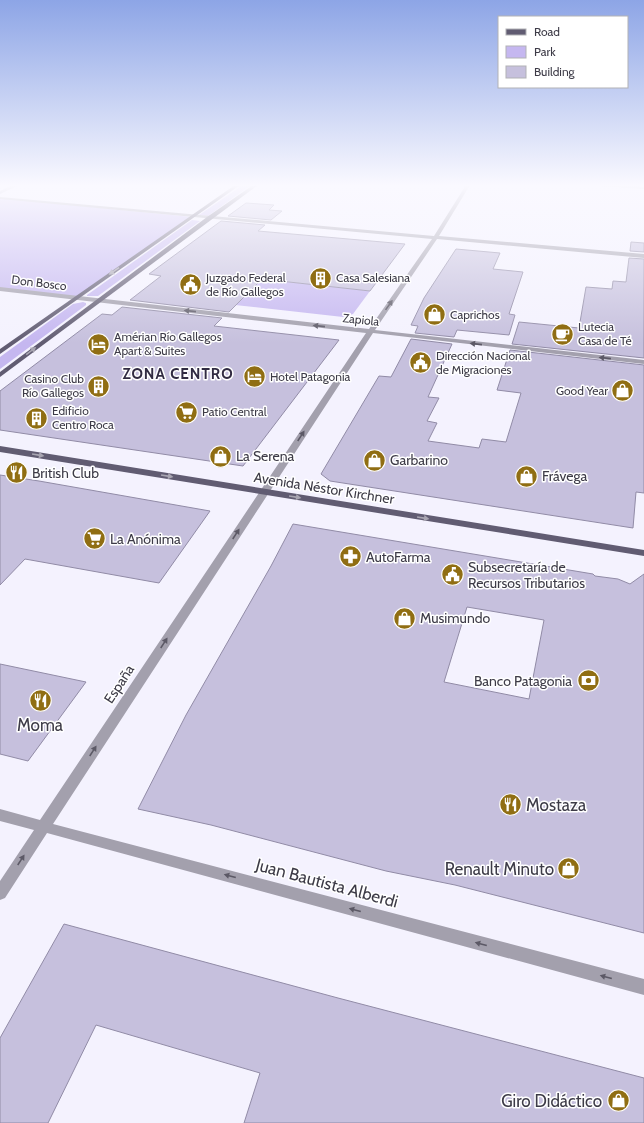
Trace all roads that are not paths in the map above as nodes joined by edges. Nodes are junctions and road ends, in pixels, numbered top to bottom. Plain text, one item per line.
1 (163, 237) edge
2 (183, 237) edge
3 (428, 237) edge
4 (435, 238) junction
5 (644, 256) edge
6 (0, 289) edge
7 (76, 298) junction
8 (98, 301) junction
9 (370, 332) junction
10 (0, 352) edge
11 (644, 362) edge
12 (0, 375) edge
13 (0, 449) edge
14 (264, 492) junction
15 (644, 553) edge
16 (0, 815) edge
17 (43, 826) junction
18 (0, 893) edge
19 (644, 987) edge

1 -> 7 main road
2 - 8 main road
3 - 4 street
4 - 5 street
9 -> 4 street, España
6 - 7 street, Don Bosco
7 - 8 street, Zapiola
7 - 10 main road
9 -> 8 street, Zapiola
12 -> 8 main road
11 -> 9 street, Zapiola
14 -> 9 street, España
13 -> 14 main road, Avenida Néstor Kirchner
14 -> 15 main road, Avenida Néstor Kirchner
17 -> 14 street, España
16 - 17 street, Juan Bautista Alberdi
18 -> 17 street, España
19 -> 17 street, Juan Bautista Alberdi

